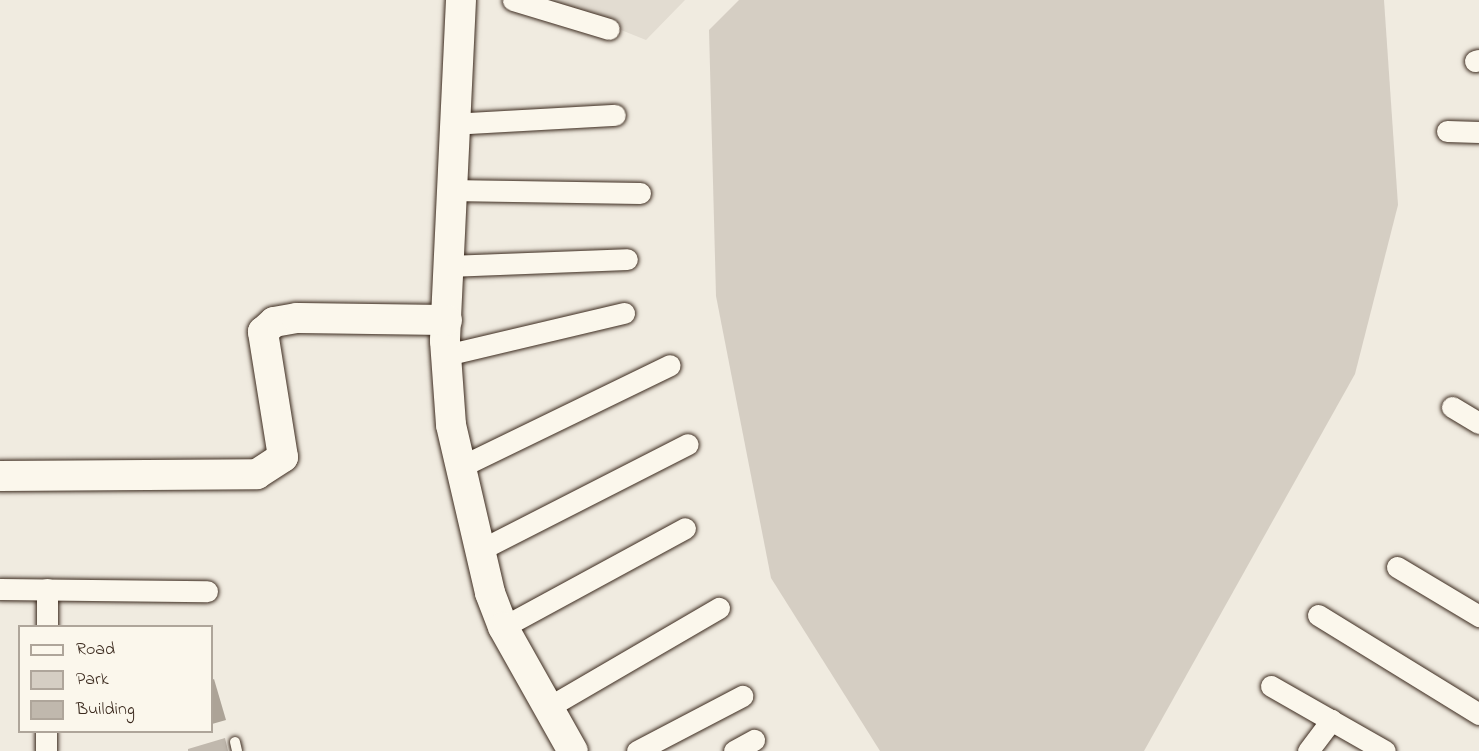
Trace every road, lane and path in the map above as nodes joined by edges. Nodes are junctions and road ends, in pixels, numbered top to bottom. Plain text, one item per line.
1 (461, 0) edge
2 (513, 0) edge
3 (609, 29) dead end
4 (615, 115) dead end
5 (452, 124) junction
6 (1447, 132) dead end
7 (1479, 132) edge
8 (450, 190) junction
9 (640, 193) dead end
10 (627, 259) dead end
11 (448, 266) junction
12 (624, 314) dead end
13 (447, 320) junction
14 (446, 355) junction
15 (670, 364) dead end
16 (1452, 407) dead end
17 (1479, 423) edge
18 (688, 444) dead end
19 (460, 467) junction
20 (0, 476) edge
21 (685, 528) dead end
22 (480, 550) junction
23 (1397, 567) dead end
24 (0, 589) edge
25 (47, 589) junction
26 (207, 591) dead end
27 (718, 608) dead end
28 (1318, 615) dead end
29 (1479, 616) edge
30 (47, 625) edge
31 (502, 627) junction
32 (1271, 686) dead end
33 (742, 696) dead end
34 (547, 708) junction
35 (1479, 714) edge
36 (1331, 720) junction
37 (46, 733) edge
38 (754, 740) dead end
39 (46, 751) edge
40 (573, 751) edge
41 (637, 751) edge
42 (734, 751) edge
43 (1308, 751) edge
44 (1385, 751) edge

1 - 5 street
2 - 3 street
4 - 5 street
5 - 8 street
6 - 7 street
8 - 9 street
8 - 11 street
10 - 11 street
11 - 13 street
12 - 14 street
13 - 14 street
13 - 20 street
14 - 19 street
15 - 19 street
16 - 17 street
18 - 22 street
19 - 22 street
21 - 31 street
22 - 31 street
23 - 29 street
24 - 25 street
25 - 26 street
25 - 30 street
27 - 34 street
28 - 35 street
31 - 34 street
32 - 36 street
33 - 41 street
34 - 40 street
36 - 43 street
36 - 44 street
37 - 39 street
38 - 42 street

